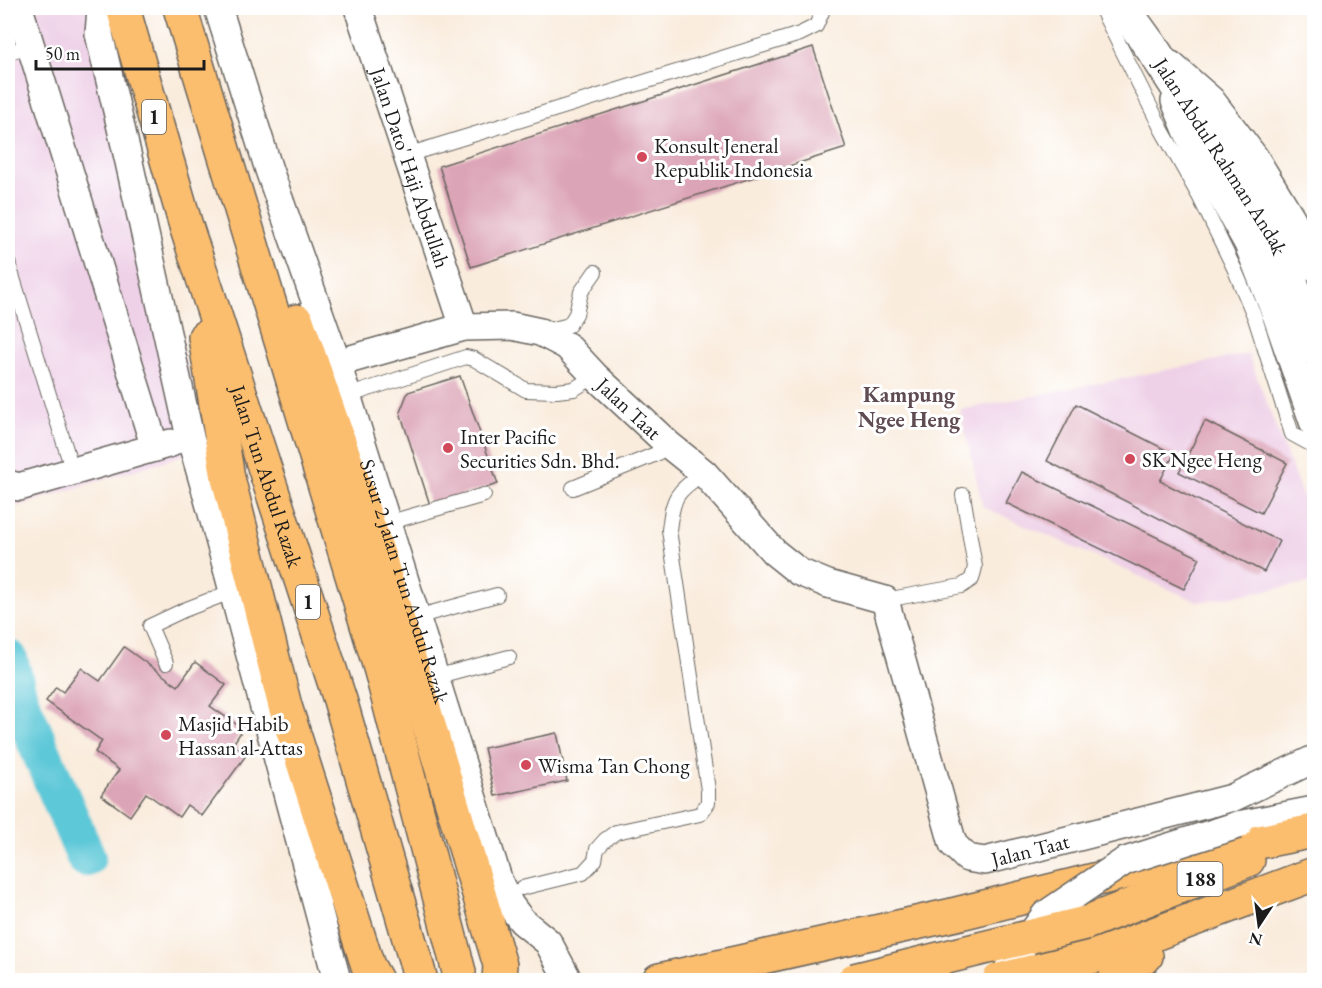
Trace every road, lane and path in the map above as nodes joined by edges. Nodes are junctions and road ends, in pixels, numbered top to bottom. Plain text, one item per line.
1 (19, 8) edge
2 (101, 8) edge
3 (123, 8) edge
4 (180, 8) edge
5 (218, 8) edge
6 (358, 8) edge
7 (820, 8) edge
8 (1101, 8) edge
9 (1123, 8) edge
10 (19, 49) edge
11 (1154, 51) junction
12 (220, 138) junction
13 (407, 155) junction
14 (258, 173) junction
15 (186, 226) junction
16 (8, 262) edge
17 (1314, 267) edge
18 (595, 272) dead end
19 (464, 327) junction
20 (540, 332) junction
21 (1314, 348) edge
22 (337, 363) junction
23 (595, 376) junction
24 (178, 384) junction
25 (138, 393) junction
26 (347, 396) junction
27 (1314, 424) edge
28 (190, 437) junction
29 (669, 445) junction
30 (1314, 446) edge
31 (155, 448) junction
32 (73, 472) junction
33 (704, 473) junction
34 (8, 484) edge
35 (573, 488) dead end
36 (484, 495) dead end
37 (963, 495) dead end
38 (387, 523) junction
39 (233, 591) junction
40 (496, 595) dead end
41 (885, 600) junction
42 (416, 616) junction
43 (509, 657) dead end
44 (166, 663) dead end
45 (435, 677) junction
46 (1314, 759) edge
47 (1314, 810) edge
48 (1314, 833) edge
49 (1314, 874) edge
50 (522, 888) dead end
51 (1097, 968) edge
52 (459, 972) dead end
53 (507, 975) edge
54 (370, 976) edge
55 (566, 976) dead end
56 (337, 981) edge
57 (422, 981) edge
58 (659, 981) edge
59 (854, 981) edge
60 (1000, 981) edge

1 - 10 street
2 - 24 street
3 - 15 highway, Jalan Tun Abdul Razak / 1
4 - 12 highway
5 - 14 street, Susur 2 Jalan Tun Abdul Razak
6 - 13 street, Jalan Dato' Haji Abdullah
7 - 13 lane
8 - 30 lane
9 - 11 street, Jalan Abdul Rahman Andak
10 - 25 street
11 - 17 street
11 - 21 street, Jalan Abdul Rahman Andak
11 - 27 street
12 - 14 highway
12 - 52 highway
13 - 19 street, Jalan Dato' Haji Abdullah
14 - 22 street, Susur 2 Jalan Tun Abdul Razak
14 - 53 highway
15 - 54 highway
15 - 57 highway, Jalan Tun Abdul Razak / 1
16 - 32 lane
18 - 20 lane
19 - 20 street, Jalan Taat
19 - 22 street, Jalan Taat
20 - 23 street, Jalan Taat
22 - 26 street, Susur 2 Jalan Tun Abdul Razak
23 - 26 lane
23 - 29 street, Jalan Taat
24 - 25 street
24 - 28 street
25 - 31 street
26 - 38 street, Susur 2 Jalan Tun Abdul Razak
28 - 31 street
28 - 39 street
29 - 33 street, Jalan Taat
29 - 35 lane
31 - 32 street
32 - 34 street
33 - 41 street, Jalan Taat
33 - 50 lane
36 - 38 lane
37 - 41 lane, Jalan Taat
38 - 42 street, Susur 2 Jalan Tun Abdul Razak
39 - 44 lane
39 - 56 street
40 - 42 lane
41 - 46 street, Jalan Taat
42 - 45 street, Susur 2 Jalan Tun Abdul Razak
43 - 45 lane
45 - 55 street, Susur 2 Jalan Tun Abdul Razak
47 - 60 street, bridge
48 - 58 highway
48 - 59 highway, 188, bridge
49 - 51 highway, 188
51 - 60 highway, 188, bridge

